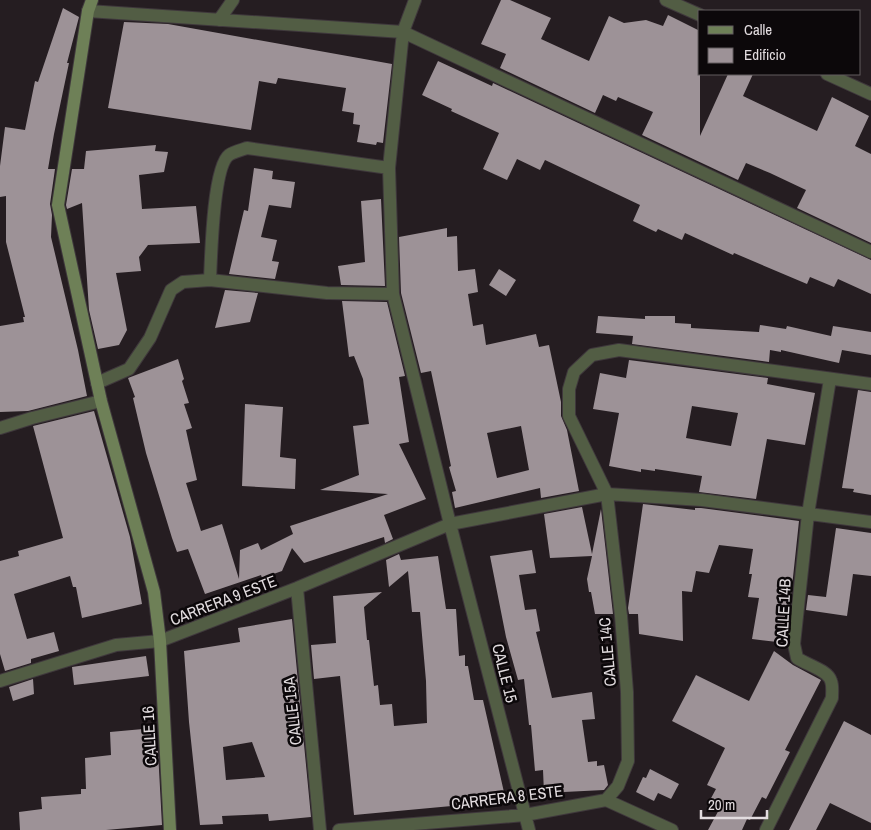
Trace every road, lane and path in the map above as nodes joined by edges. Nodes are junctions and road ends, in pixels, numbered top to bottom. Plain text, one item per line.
1 (233, 0) edge
2 (414, 0) edge
3 (666, 0) edge
4 (90, 5) edge
5 (698, 14) edge
6 (219, 20) junction
7 (403, 32) junction
8 (829, 75) edge
9 (871, 94) edge
10 (389, 168) junction
11 (871, 252) edge
12 (210, 280) junction
13 (393, 294) junction
14 (830, 379) junction
15 (97, 383) junction
16 (871, 384) edge
17 (101, 401) junction
18 (0, 428) edge
19 (607, 494) junction
20 (808, 514) junction
21 (871, 522) edge
22 (450, 524) junction
23 (297, 588) junction
24 (160, 641) junction
25 (0, 681) edge
26 (606, 800) junction
27 (524, 814) junction
28 (170, 830) edge
29 (320, 830) edge
30 (340, 830) edge
31 (529, 830) edge
32 (672, 830) edge
33 (766, 830) edge

1 - 6 street
2 - 7 street, CALLE 15
3 - 5 street
4 - 6 street
4 - 15 main road, CALLE 16
6 - 7 street
7 - 10 street, CALLE 15
7 - 11 street
8 - 9 street
10 - 12 street
10 - 13 street, CALLE 15
12 - 13 street
12 - 15 street
13 - 22 street, CALLE 15
14 - 16 street
14 - 19 street
14 - 20 street
15 - 17 main road, CALLE 16
17 - 18 street
17 - 24 main road, CALLE 16
19 - 20 street, CARRERA 9 ESTE
19 - 22 street, CARRERA 9 ESTE
19 - 26 street, CALLE 14C
20 - 21 street, CARRERA 9 ESTE
20 - 33 street, CALLE 14B
22 - 23 street, CARRERA 9 ESTE
22 - 27 street, CALLE 15
23 - 24 street, CARRERA 9 ESTE
23 - 29 street, CALLE 15A
24 - 25 street, CARRERA 9 ESTE
24 - 28 main road, CALLE 16
26 - 27 street, CARRERA 8 ESTE
26 - 32 street
27 - 30 street, CARRERA 8 ESTE
27 - 31 street, CALLE 15

